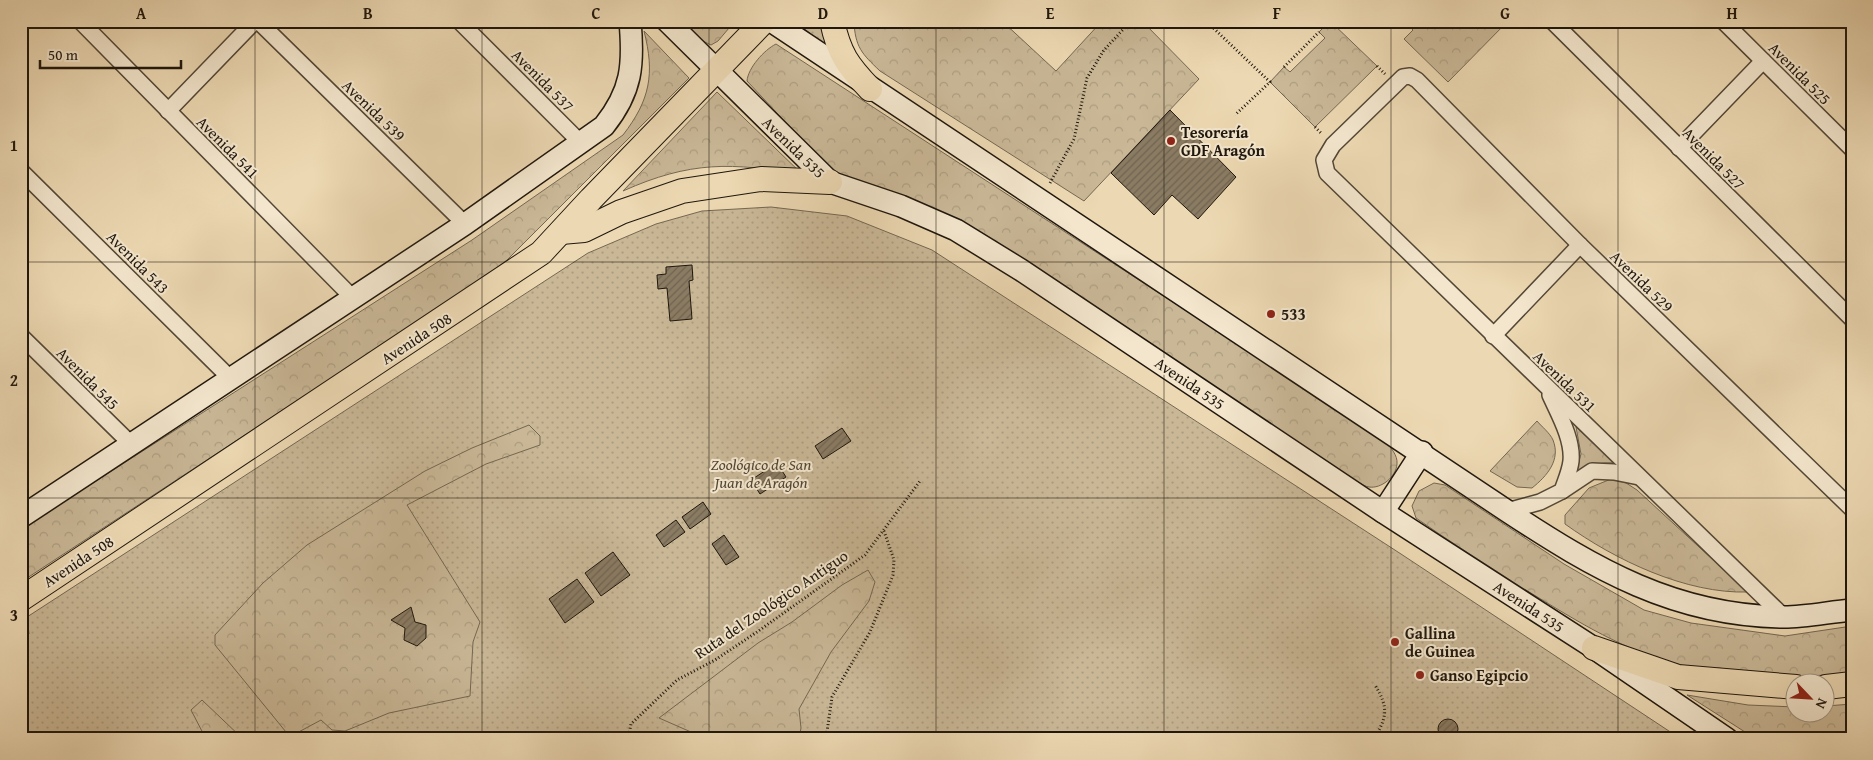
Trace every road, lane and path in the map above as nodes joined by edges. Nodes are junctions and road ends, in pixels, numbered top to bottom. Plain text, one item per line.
1 (80, 21) edge
2 (256, 21) edge
3 (458, 21) edge
4 (630, 21) edge
5 (667, 21) edge
6 (764, 21) edge
7 (771, 21) edge
8 (832, 21) edge
9 (1131, 21) edge
10 (1206, 21) edge
11 (1552, 21) edge
12 (1723, 21) edge
13 (1319, 32) dead end
14 (1763, 61) junction
15 (1284, 67) dead end
16 (716, 70) junction
17 (870, 89) junction
18 (168, 111) junction
19 (1235, 115) dead end
20 (581, 143) junction
21 (1679, 148) junction
22 (1852, 149) edge
23 (1324, 167) joint
24 (21, 171) edge
25 (830, 182) junction
26 (1038, 200) junction
27 (465, 224) junction
28 (561, 232) junction
29 (1580, 245) junction
30 (352, 297) junction
31 (1852, 319) edge
32 (21, 336) edge
33 (1493, 336) junction
34 (230, 378) junction
35 (1546, 387) junction
36 (131, 444) junction
37 (1422, 452) junction
38 (1640, 477) junction
39 (920, 480) dead end
40 (1562, 491) junction
41 (1852, 509) edge
42 (1507, 511) junction
43 (1383, 512) junction
44 (21, 517) edge
45 (883, 530) junction
46 (21, 599) edge
47 (1852, 610) edge
48 (1784, 617) junction
49 (1594, 648) junction
50 (1852, 684) edge
51 (1375, 685) dead end
52 (1786, 686) edge
53 (1836, 686) edge
54 (628, 739) edge
55 (826, 739) edge
56 (1374, 739) edge
57 (1727, 739) edge

1 - 18 street, Avenida 541
2 - 18 street
2 - 27 street, Avenida 539
3 - 20 street, Avenida 537
4 - 20 street
5 - 16 street, Avenida 535
6 - 16 main road, Avenida 508
7 - 17 street
8 - 17 main road
9 - 26 path
10 - 19 path
11 - 21 street, Avenida 527
12 - 14 street, Avenida 525
13 - 15 path
14 - 21 street
14 - 22 street, Avenida 525
16 - 25 street, Avenida 535
16 - 28 main road, Avenida 508
17 - 26 street
18 - 30 street, Avenida 541
20 - 27 street
21 - 31 street, Avenida 527
23 - 29 street, Avenida 529
23 - 33 street, Avenida 531
24 - 34 street, Avenida 543
25 - 28 main road
25 - 43 street, Avenida 535
26 - 37 street
27 - 30 street
28 - 46 main road, Avenida 508
29 - 33 street
29 - 41 street, Avenida 529
30 - 34 street
32 - 36 street, Avenida 545
33 - 35 street, Avenida 531
34 - 36 street
35 - 38 street, Avenida 531
35 - 40 street
36 - 44 street
37 - 42 street
37 - 43 street
38 - 40 street
38 - 48 street, Avenida 531
39 - 45 path, Ruta del Zoológico Antiguo
40 - 42 street
42 - 48 street
43 - 49 street, Avenida 535
45 - 54 path, Ruta del Zoológico Antiguo
45 - 55 path
47 - 48 street
49 - 52 main road
49 - 57 street, Avenida 535
50 - 53 main road
51 - 56 path

